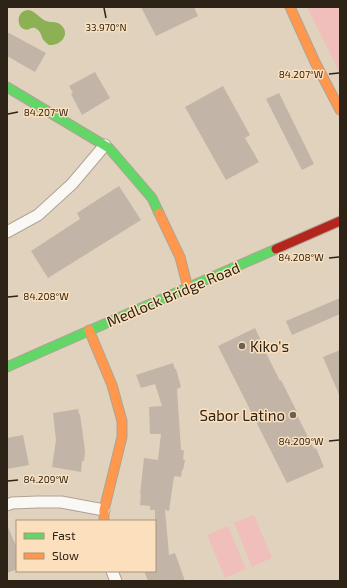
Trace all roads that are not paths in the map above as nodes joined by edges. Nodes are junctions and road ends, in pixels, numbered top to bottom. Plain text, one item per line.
1 (290, 7) edge
2 (7, 87) edge
3 (340, 110) edge
4 (105, 145) junction
5 (340, 221) edge
6 (7, 232) edge
7 (188, 288) junction
8 (89, 330) junction
9 (7, 367) edge
10 (7, 505) edge
11 (104, 516) edge

1 - 3 street
2 - 4 street
4 - 6 street
4 - 7 street
5 - 7 street, Medlock Bridge Road
7 - 8 street, Medlock Bridge Road
8 - 9 street, Medlock Bridge Road
8 - 11 street
10 - 11 street

